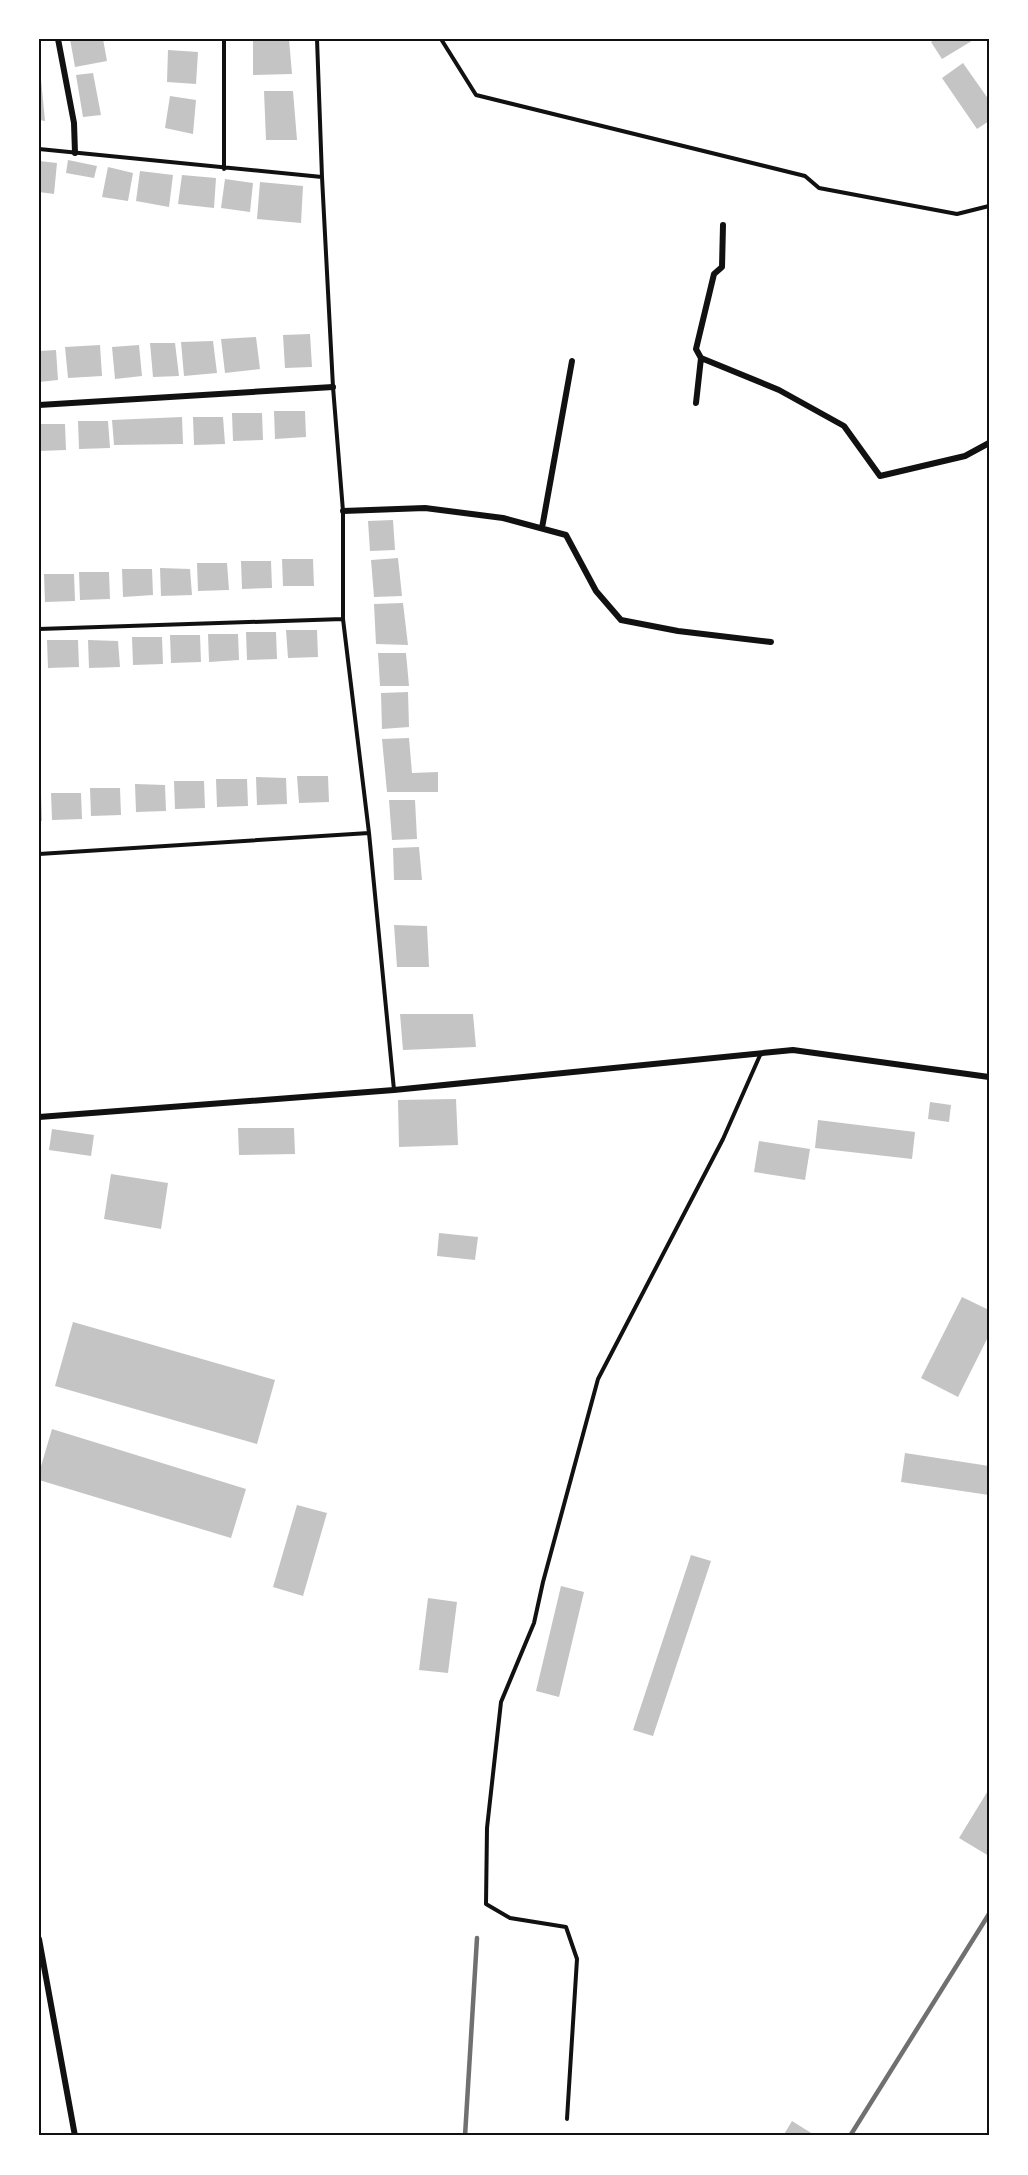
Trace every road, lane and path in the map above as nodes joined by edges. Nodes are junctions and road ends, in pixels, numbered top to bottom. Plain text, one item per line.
1 (58, 39) edge
2 (224, 39) edge
3 (317, 39) edge
4 (441, 39) edge
5 (39, 149) edge
6 (75, 153) junction
7 (224, 169) junction
8 (322, 177) junction
9 (989, 206) edge
10 (723, 225) dead end
11 (701, 358) junction
12 (572, 361) dead end
13 (333, 387) junction
14 (696, 403) dead end
15 (39, 405) edge
16 (989, 443) edge
17 (343, 511) junction
18 (542, 528) junction
19 (343, 619) junction
20 (39, 629) edge
21 (771, 642) dead end
22 (369, 833) junction
23 (39, 854) edge
24 (762, 1052) junction
25 (989, 1077) edge
26 (394, 1090) junction
27 (39, 1117) edge
28 (39, 1939) edge
29 (567, 2119) dead end
30 (75, 2136) edge

1 - 6 street
2 - 7 lane
3 - 8 lane
4 - 9 lane
5 - 6 lane
6 - 7 lane
7 - 8 lane
8 - 13 lane
10 - 11 street
11 - 14 street
11 - 16 street
12 - 18 street
13 - 15 street
13 - 17 lane
17 - 18 street
17 - 19 lane
18 - 21 street
19 - 20 lane
19 - 22 lane
22 - 23 lane
22 - 26 lane
24 - 25 street
24 - 26 street
24 - 29 lane
26 - 27 street
28 - 30 street

